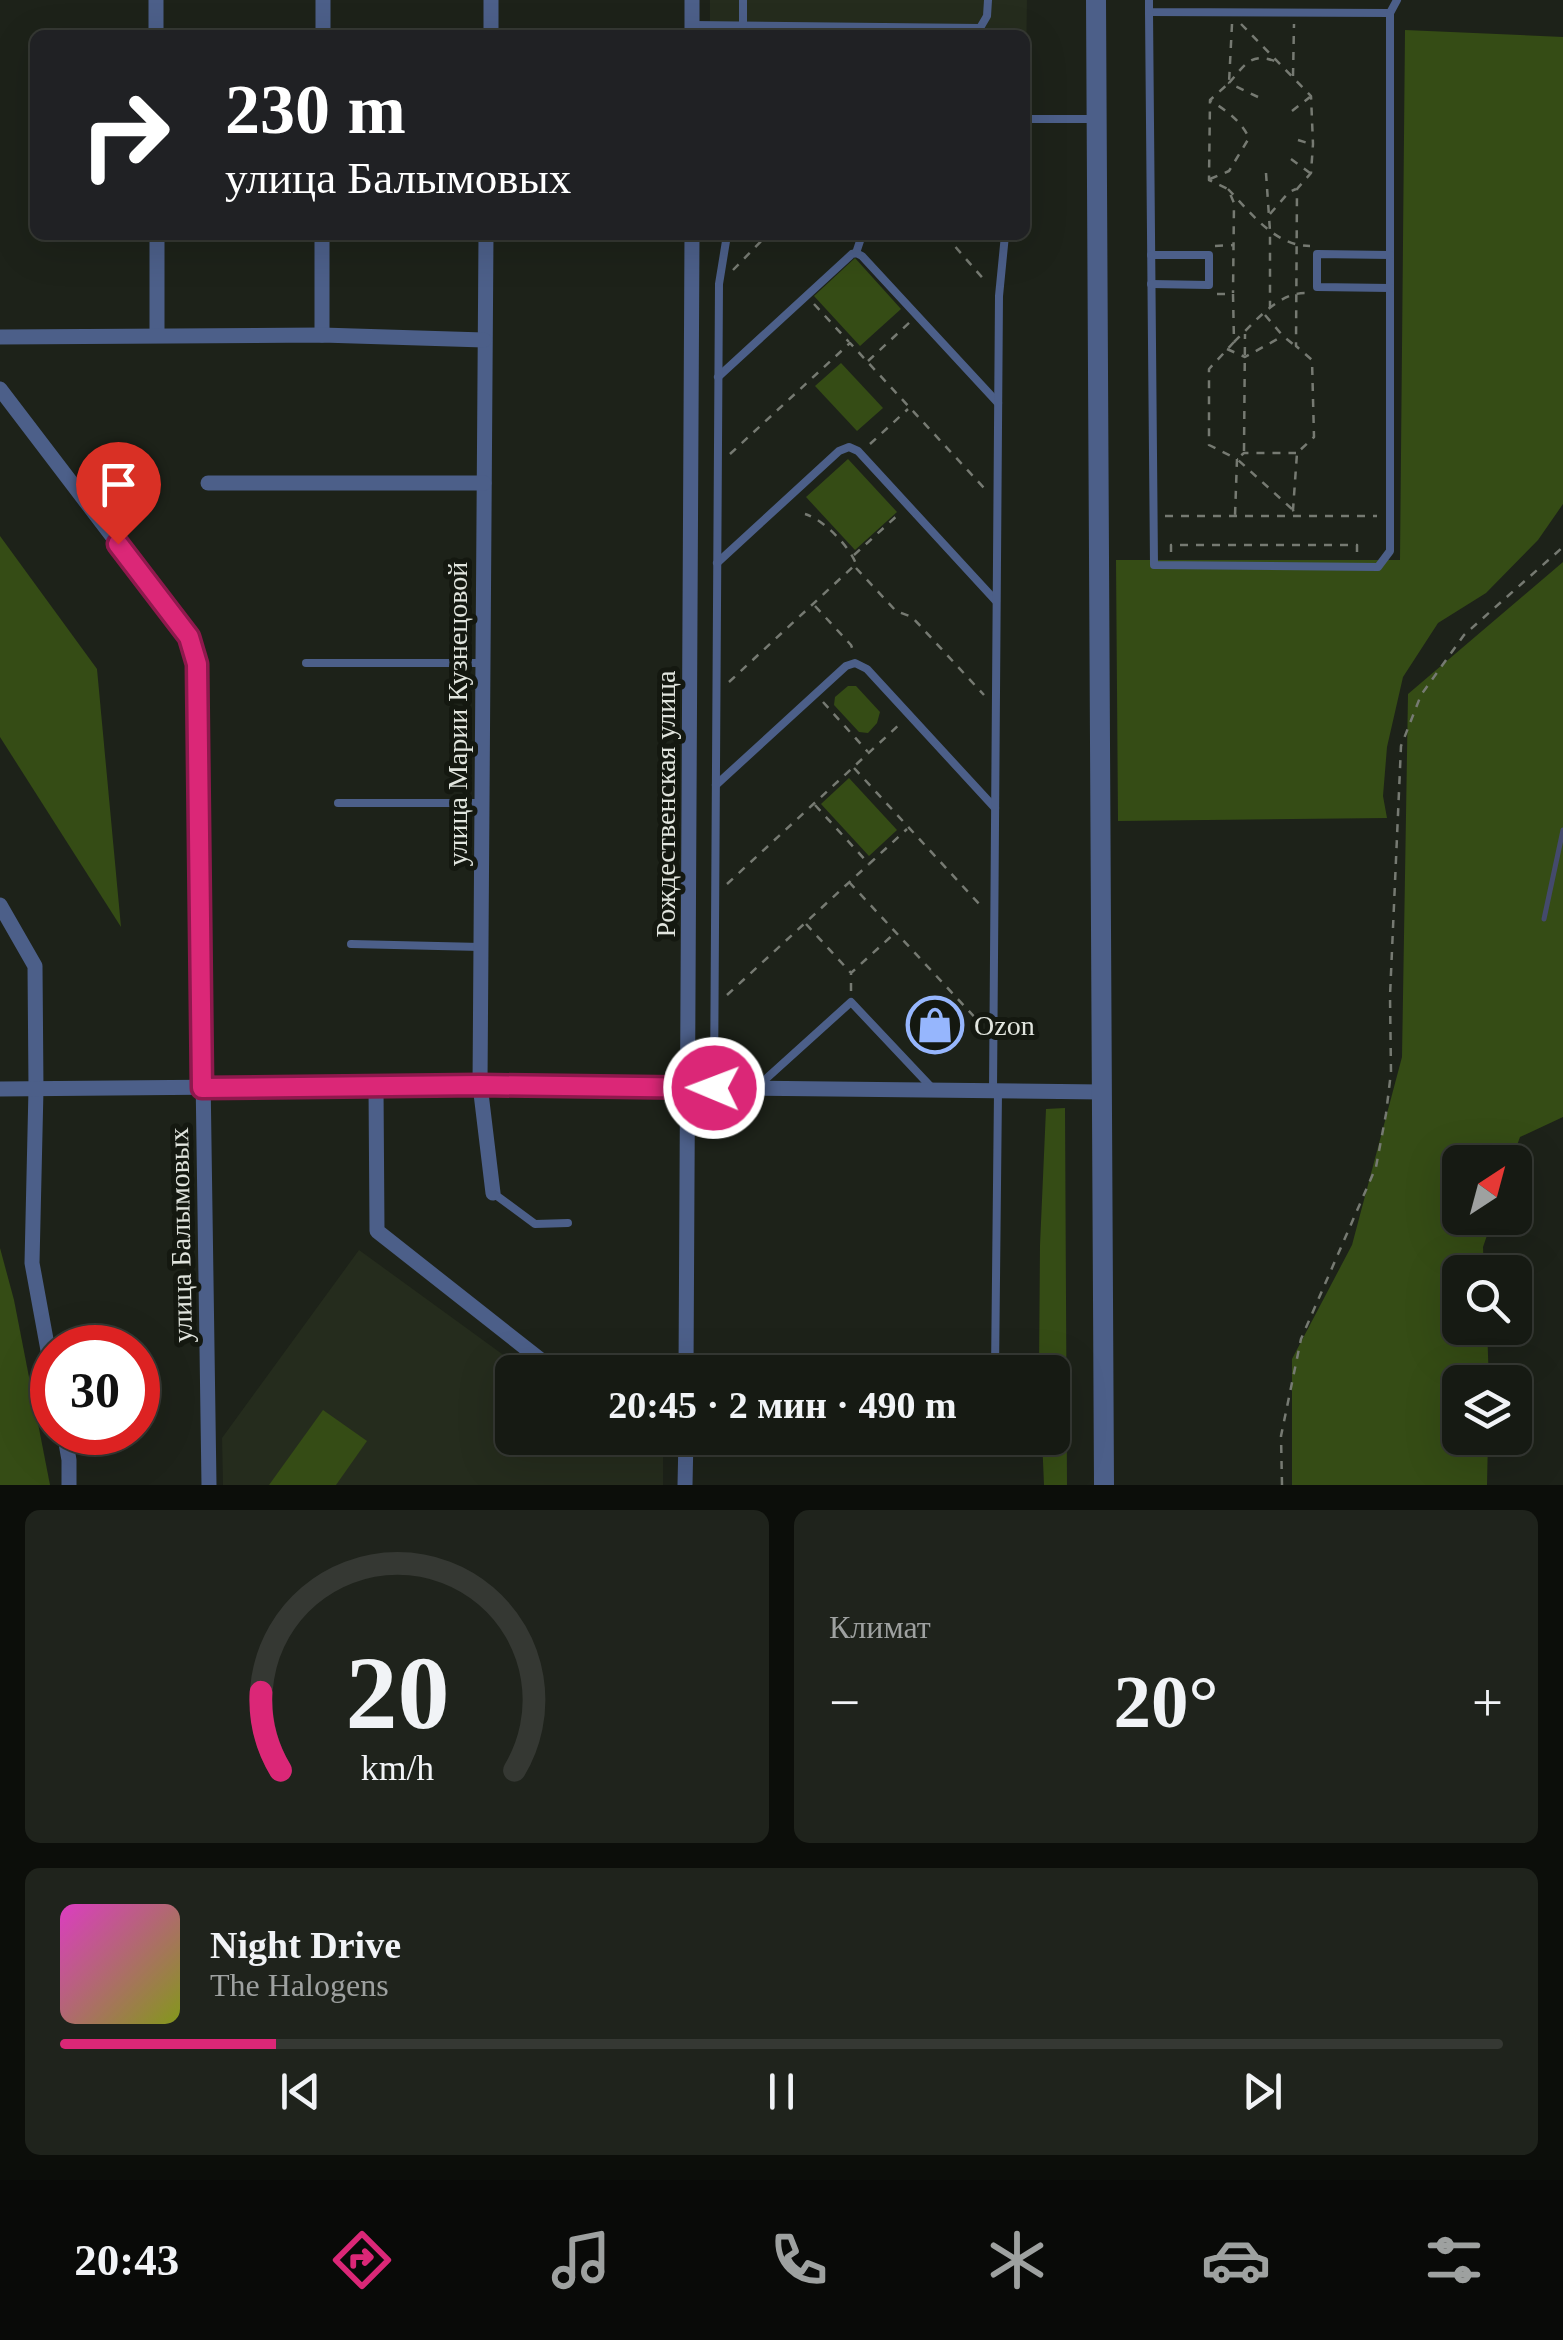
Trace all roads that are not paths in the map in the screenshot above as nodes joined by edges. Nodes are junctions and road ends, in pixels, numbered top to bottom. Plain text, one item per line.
1 (156, 0) edge
2 (324, 0) edge
3 (491, 0) edge
4 (692, 0) edge
5 (743, 0) edge
6 (988, 0) edge
7 (1096, 0) edge
8 (1149, 0) edge
9 (1397, 0) edge
10 (1149, 12) junction
11 (1390, 14) junction
12 (743, 26) junction
13 (156, 30) edge
14 (323, 30) edge
15 (490, 30) edge
16 (692, 30) edge
17 (933, 30) edge
18 (981, 30) edge
19 (1030, 118) edge
20 (1097, 119) junction
21 (157, 240) edge
22 (322, 240) edge
23 (486, 240) edge
24 (692, 240) edge
25 (726, 240) edge
26 (860, 240) edge
27 (1004, 240) edge
28 (856, 253) junction
29 (1151, 255) junction
30 (1390, 255) junction
31 (1152, 284) junction
32 (1390, 288) junction
33 (157, 334) junction
34 (322, 335) junction
35 (0, 337) edge
36 (484, 340) junction
37 (718, 377) junction
38 (0, 389) edge
39 (998, 403) junction
40 (208, 484) dead end
41 (484, 484) junction
42 (717, 563) junction
43 (997, 602) junction
44 (306, 663) dead end
45 (483, 664) junction
46 (716, 786) junction
47 (338, 802) dead end
48 (482, 803) junction
49 (995, 808) junction
50 (0, 905) edge
51 (351, 944) dead end
52 (481, 947) junction
53 (480, 1085) junction
54 (376, 1087) junction
55 (202, 1088) junction
56 (689, 1088) junction
57 (714, 1088) junction
58 (0, 1089) edge
59 (36, 1089) junction
60 (754, 1089) junction
61 (934, 1090) junction
62 (996, 1091) junction
63 (1103, 1092) junction
64 (493, 1193) joint
65 (568, 1224) dead end
66 (43, 1325) edge
67 (535, 1355) edge
68 (686, 1355) edge
69 (995, 1355) edge
70 (68, 1455) edge
71 (686, 1455) edge
72 (69, 1485) edge
73 (209, 1485) edge
74 (685, 1485) edge
75 (1104, 1485) edge

1 - 13 street
2 - 14 street
3 - 15 street
4 - 16 street
5 - 12 lane
6 - 18 lane
7 - 20 street
8 - 10 lane
9 - 11 lane
10 - 11 lane
10 - 29 lane
11 - 30 lane
12 - 16 lane
12 - 17 lane
19 - 20 lane
20 - 63 street
21 - 33 street
22 - 34 street
23 - 36 street, улица Марии Кузнецовой
24 - 56 street, Рождественская улица
25 - 37 lane
26 - 28 lane
27 - 39 lane
28 - 37 lane
28 - 39 lane
29 - 31 lane
29 - 31 lane
30 - 32 lane
30 - 32 lane
31 - 32 lane
33 - 34 street
33 - 35 street
34 - 36 street
36 - 41 street, улица Марии Кузнецовой
37 - 42 lane
38 - 55 street, улица Балымовых
39 - 43 lane
40 - 41 street
41 - 45 street, улица Марии Кузнецовой
42 - 43 lane
42 - 46 lane
43 - 49 lane
44 - 45 lane
45 - 48 street, улица Марии Кузнецовой
46 - 49 lane
46 - 57 lane
47 - 48 lane
48 - 52 street, улица Марии Кузнецовой
49 - 62 lane
50 - 59 street
51 - 52 lane
52 - 53 street, улица Марии Кузнецовой
53 - 54 street
53 - 56 street
53 - 64 street, улица Марии Кузнецовой
54 - 55 street
54 - 67 street
55 - 59 street
55 - 73 street, улица Балымовых
56 - 57 street
56 - 68 street, Рождественская улица
57 - 60 street
58 - 59 street
59 - 66 street
60 - 61 street
60 - 61 lane
61 - 62 street
62 - 63 street
62 - 69 lane
63 - 75 street
64 - 65 lane
70 - 72 street
71 - 74 street

